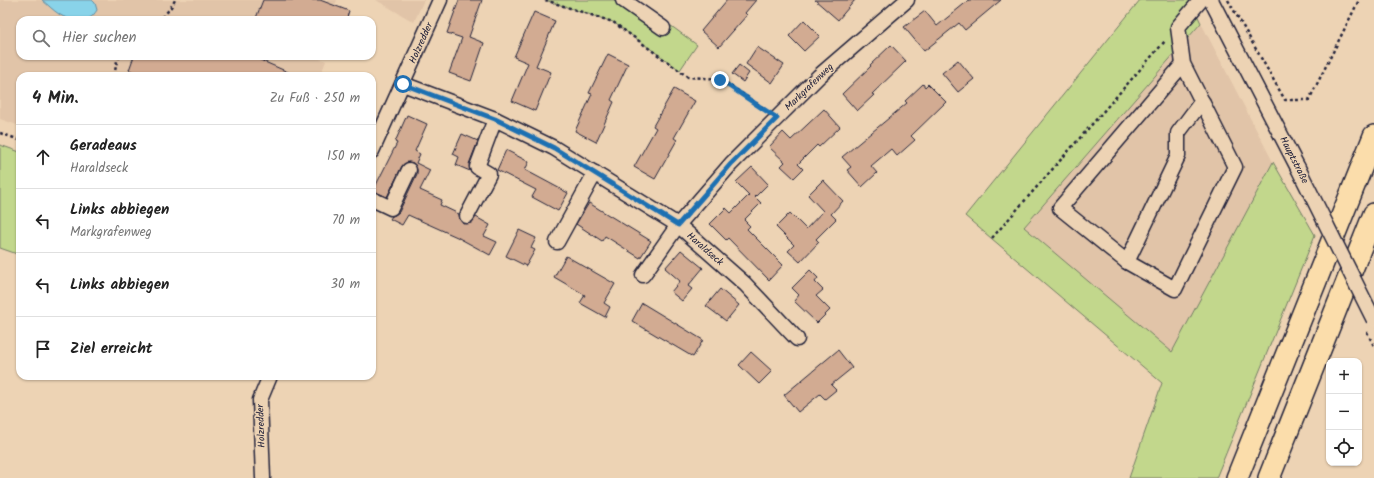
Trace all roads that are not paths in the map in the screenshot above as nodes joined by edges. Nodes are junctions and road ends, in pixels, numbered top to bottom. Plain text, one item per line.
1 (440, 0) edge
2 (623, 0) edge
3 (907, 0) edge
4 (1201, 0) edge
5 (1211, 0) edge
6 (663, 28) dead end
7 (1184, 64) junction
8 (403, 84) junction
9 (1202, 101) junction
10 (495, 119) junction
11 (1374, 136) edge
12 (376, 142) edge
13 (409, 170) dead end
14 (595, 172) junction
15 (376, 201) edge
16 (1374, 214) edge
17 (467, 216) dead end
18 (678, 225) junction
19 (557, 242) dead end
20 (1127, 262) junction
21 (643, 275) dead end
22 (1374, 320) edge
23 (797, 339) dead end
24 (268, 380) edge
25 (263, 478) edge
26 (1237, 478) edge
27 (1269, 478) edge

1 - 8 street, Holzredder
2 - 6 street
3 - 18 street, Markgrafenweg
4 - 7 street
5 - 22 street, Hauptstraße, bridge
7 - 9 street
7 - 20 street
8 - 10 street, Haraldseck
8 - 12 street, Holzredder
9 - 20 street
9 - 20 street
10 - 14 street, Haraldseck
10 - 17 street
11 - 26 highway
13 - 15 street
14 - 18 street, Haraldseck
14 - 19 street
16 - 27 highway
18 - 21 street, Markgrafenweg
18 - 23 street, Haraldseck
24 - 25 street, Holzredder

